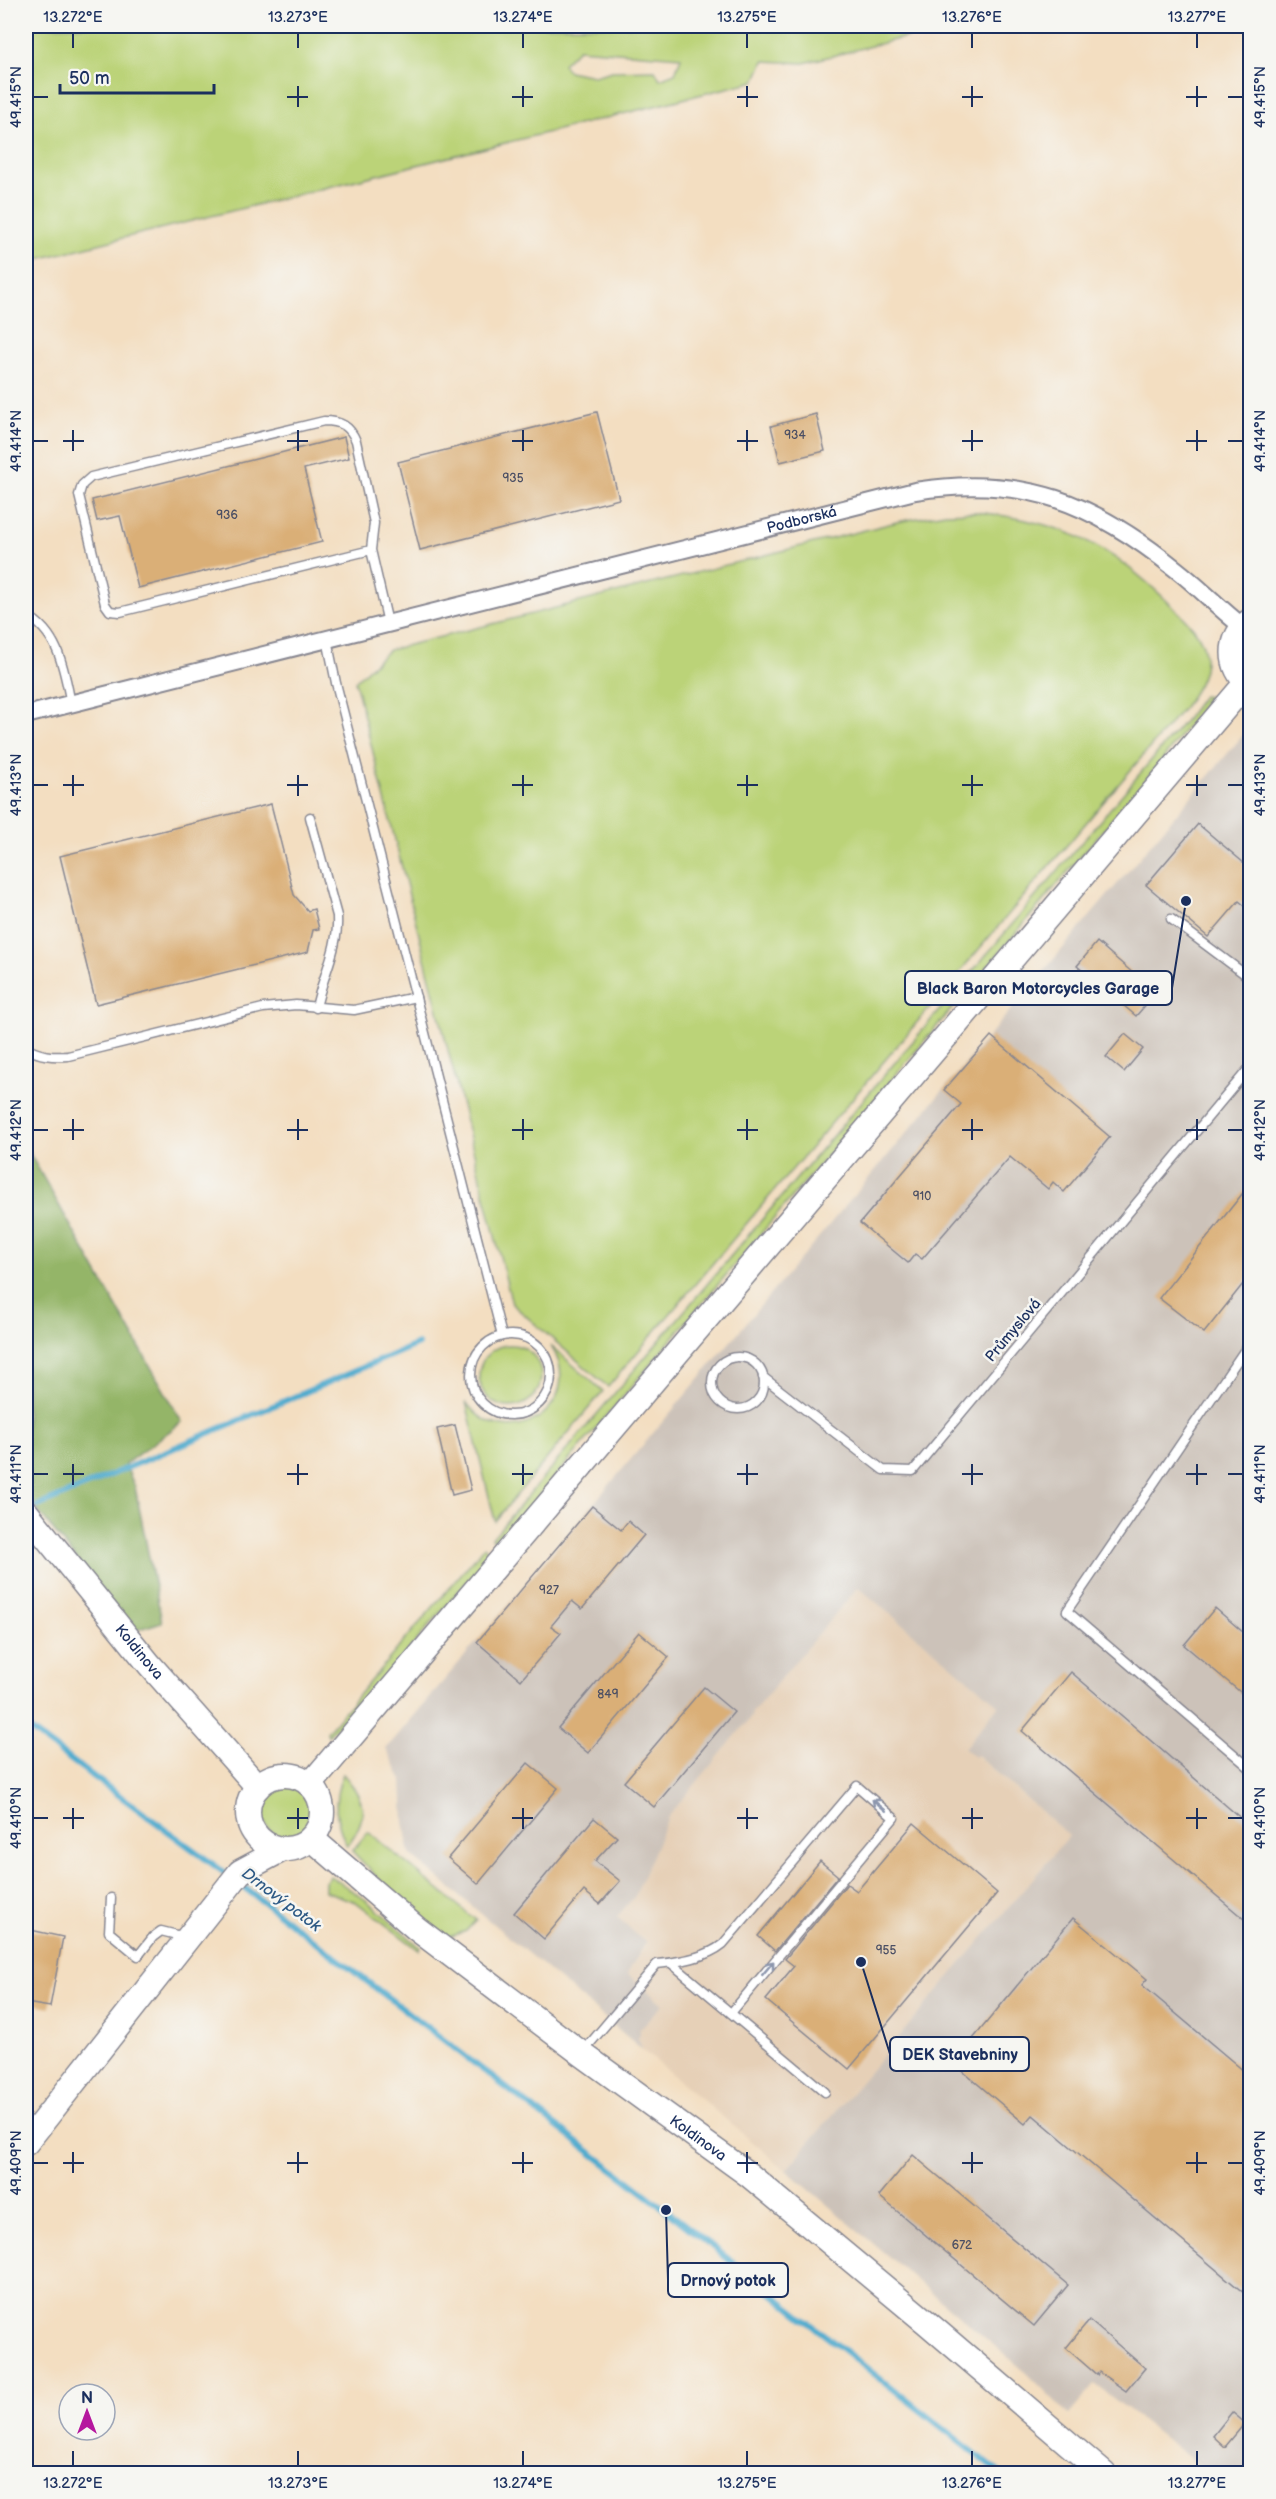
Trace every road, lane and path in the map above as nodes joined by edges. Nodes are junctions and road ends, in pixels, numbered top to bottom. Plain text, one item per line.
1 (371, 550) junction
2 (26, 615) edge
3 (388, 623) junction
4 (1247, 624) edge
5 (327, 639) junction
6 (1249, 684) edge
7 (71, 704) junction
8 (26, 715) edge
9 (310, 817) dead end
10 (1171, 919) dead end
11 (1251, 978) edge
12 (416, 997) junction
13 (316, 1008) junction
14 (26, 1048) edge
15 (1251, 1067) edge
16 (502, 1336) junction
17 (1251, 1342) edge
18 (763, 1377) junction
19 (26, 1512) edge
20 (1251, 1768) edge
21 (310, 1785) junction
22 (258, 1787) junction
23 (252, 1829) junction
24 (311, 1838) junction
25 (283, 1849) junction
26 (245, 1866) junction
27 (111, 1898) dead end
28 (188, 1937) junction
29 (671, 1963) junction
30 (731, 2013) junction
31 (582, 2054) junction
32 (825, 2092) dead end
33 (26, 2143) edge
34 (1104, 2474) edge

1 - 1 lane
1 - 3 lane
2 - 7 lane
3 - 4 street, Podborská
3 - 5 street, Podborská
4 - 6 main road
5 - 7 street, Podborská
5 - 12 lane
6 - 21 main road
7 - 8 street, Podborská
9 - 13 lane
10 - 11 lane
12 - 13 lane
12 - 16 lane
13 - 14 lane
15 - 18 lane, Průmyslová
16 - 16 lane
17 - 20 lane
18 - 18 lane
19 - 22 main road, Koldinova
21 - 22 main road
21 - 24 main road
22 - 23 main road
23 - 25 main road
23 - 26 main road
24 - 25 main road
24 - 31 main road, Koldinova
25 - 26 main road
26 - 28 main road
27 - 28 lane
28 - 33 main road
29 - 30 lane
30 -> 29 lane
29 - 31 lane
30 - 32 lane
31 - 34 main road, Koldinova

